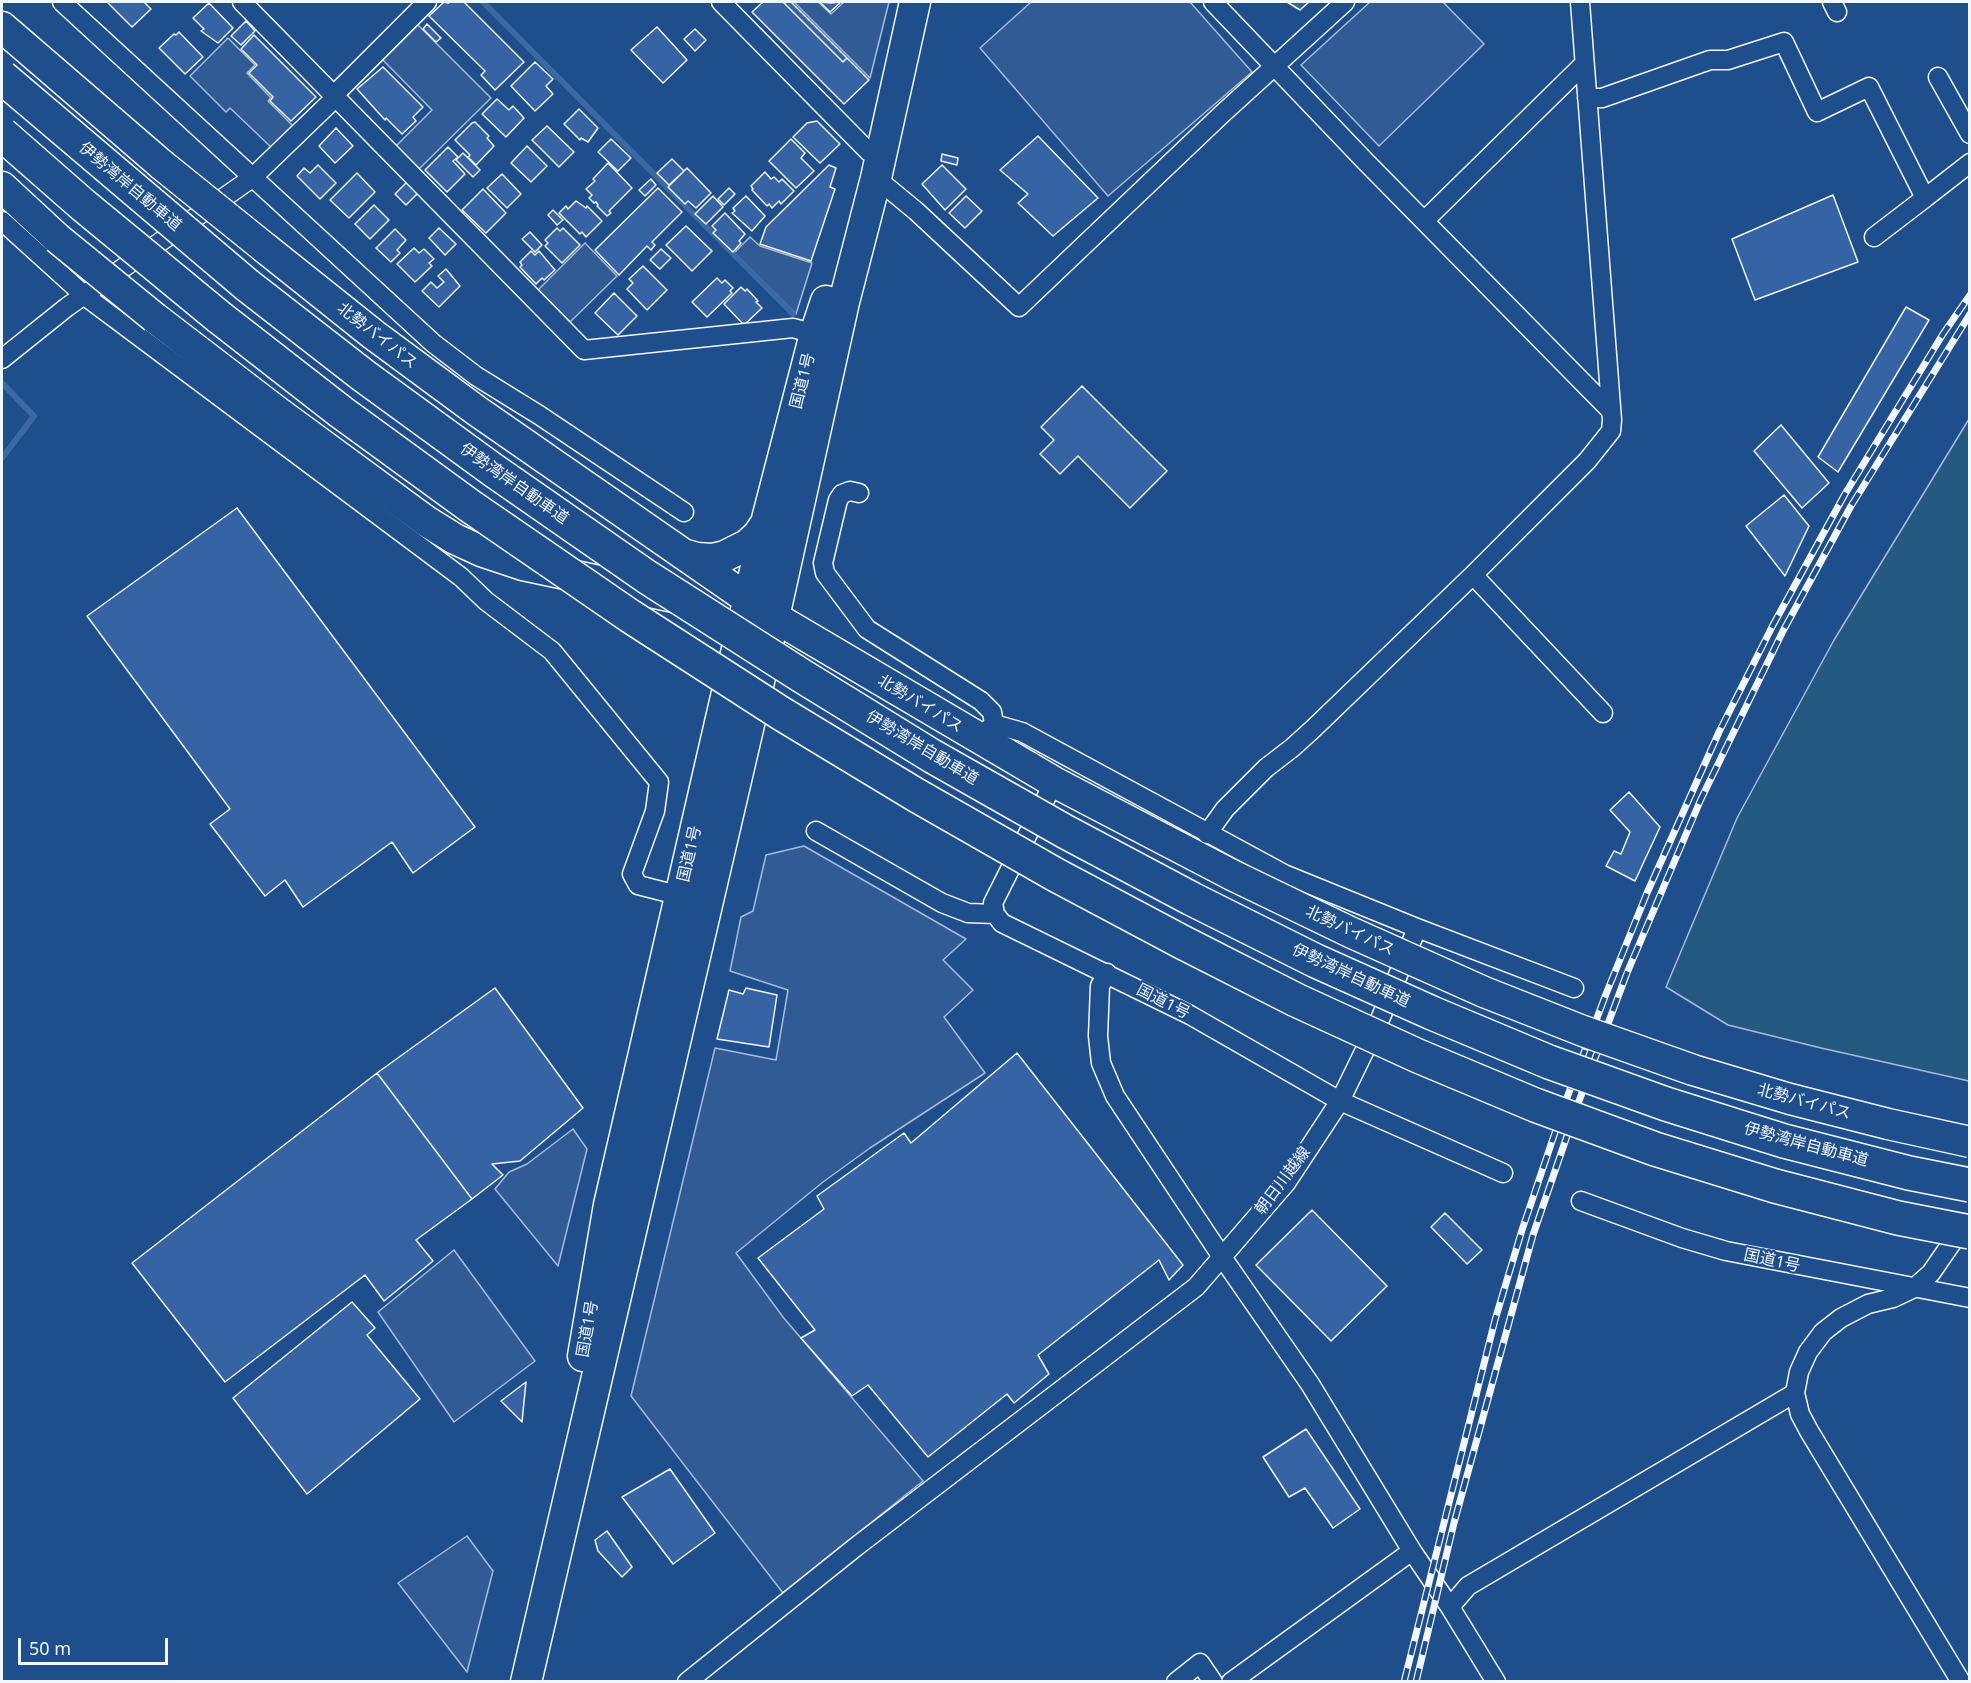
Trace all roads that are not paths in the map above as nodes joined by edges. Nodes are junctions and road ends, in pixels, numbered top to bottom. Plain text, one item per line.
1 (62, 2) edge
2 (242, 2) edge
3 (428, 2) edge
4 (721, 2) edge
5 (915, 2) edge
6 (1213, 2) edge
7 (1345, 2) edge
8 (1580, 2) edge
9 (2, 27) edge
10 (1584, 64) junction
11 (1276, 66) junction
12 (2, 77) edge
13 (1938, 77) dead end
14 (335, 96) junction
15 (1587, 98) junction
16 (2, 134) edge
17 (1970, 134) edge
18 (1970, 163) edge
19 (872, 165) junction
20 (252, 178) junction
21 (2, 187) edge
22 (1924, 198) junction
23 (2, 220) edge
24 (1424, 221) junction
25 (1874, 237) dead end
26 (85, 296) junction
27 (815, 334) junction
28 (2, 356) edge
29 (1611, 411) junction
30 (574, 440) junction
31 (556, 466) junction
32 (859, 493) dead end
33 (684, 512) dead end
34 (766, 524) junction
35 (481, 551) junction
36 (683, 554) junction
37 (1473, 575) junction
38 (461, 577) junction
39 (756, 610) junction
40 (1603, 712) dead end
41 (986, 731) junction
42 (1054, 782) junction
43 (816, 831) dead end
44 (1207, 834) junction
45 (681, 896) junction
46 (995, 914) junction
47 (1417, 928) junction
48 (1107, 973) junction
49 (1574, 988) dead end
50 (1340, 1101) junction
51 (1970, 1142) edge
52 (1503, 1173) dead end
53 (1970, 1185) edge
54 (1581, 1202) dead end
55 (1970, 1216) edge
56 (1970, 1232) edge
57 (1222, 1257) junction
58 (1914, 1288) junction
59 (1970, 1298) edge
60 (1796, 1393) junction
61 (1412, 1551) junction
62 (1450, 1607) junction
63 (1970, 1677) edge
64 (526, 1682) edge
65 (687, 1682) edge
66 (1176, 1682) edge
67 (1213, 1682) edge
68 (1231, 1682) edge
69 (1496, 1682) edge
70 (1963, 1682) edge

1 - 20 street
2 - 14 street
3 - 14 street
4 - 19 street
5 - 19 highway, 国道1号
6 - 11 street
7 - 11 street
8 - 10 street
9 - 31 highway, 北勢バイパス, bridge
10 - 15 street
10 - 24 street
11 - 19 street
11 - 24 street
12 - 53 highway, 伊勢湾岸自動車道, bridge
13 - 17 street
14 - 20 street
14 - 27 street
15 - 22 street
15 - 29 street
16 - 56 highway, bridge
18 - 22 street
19 - 27 highway, 国道1号
19 - 39 highway, 国道1号
20 - 26 street
20 - 30 street
21 - 35 highway, 北勢バイパス, bridge
22 - 25 street
23 - 26 street
24 - 29 street
26 - 28 street
26 - 38 street
27 - 34 highway, 国道1号
29 - 37 street
30 - 31 street
30 - 33 street
31 - 36 highway, 北勢バイパス
32 - 41 street
34 - 36 highway
34 - 39 highway, 国道1号
35 - 38 street
35 - 39 highway, 北勢バイパス
36 - 39 highway, 北勢バイパス
37 - 40 street
37 - 44 street
38 - 45 street
39 - 41 highway, 北勢バイパス
39 - 45 highway, 国道1号
39 - 64 highway, 国道1号
41 - 42 highway, 北勢バイパス
41 - 44 street
42 - 46 street
42 - 51 highway, 北勢バイパス, bridge
43 - 46 street
44 - 47 street
45 - 64 highway, 国道1号
46 - 48 street, 国道1号
47 - 49 street
47 - 50 street
48 - 50 street, 国道1号
48 - 57 street
50 - 52 street, 国道1号
50 - 57 street, 朝日川越線
54 - 58 street, 国道1号
55 - 58 street
57 - 61 street
57 - 65 street, 朝日川越線
58 - 59 street, 国道1号
58 - 60 street
60 - 62 street
60 - 70 street
61 - 62 street
61 - 68 street
62 - 69 street
63 - 70 street
66 - 67 street

